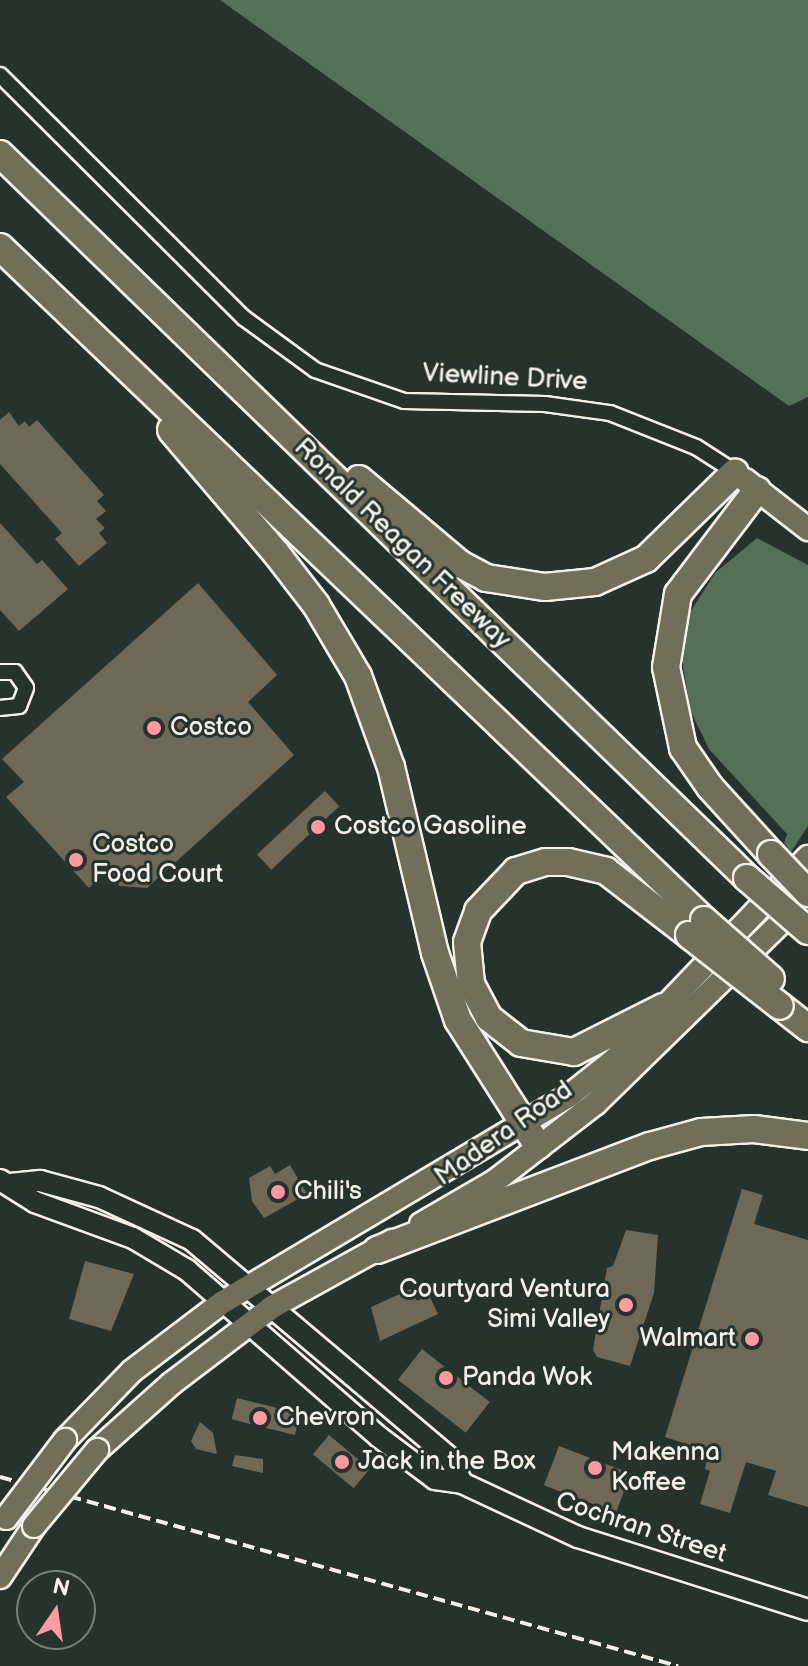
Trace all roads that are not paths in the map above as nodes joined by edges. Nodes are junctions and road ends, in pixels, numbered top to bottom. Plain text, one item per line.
1 (0, 75) edge
2 (0, 154) edge
3 (0, 247) edge
4 (80, 324) junction
5 (261, 407) junction
6 (735, 472) junction
7 (757, 490) junction
8 (808, 529) edge
9 (0, 672) edge
10 (0, 708) edge
11 (808, 857) edge
12 (808, 895) edge
13 (697, 928) junction
14 (808, 931) edge
15 (792, 1004) edge
16 (663, 1007) junction
17 (808, 1028) edge
18 (530, 1135) junction
19 (808, 1136) edge
20 (5, 1182) edge
21 (377, 1250) junction
22 (251, 1287) junction
23 (223, 1302) junction
24 (272, 1307) junction
25 (249, 1324) junction
26 (462, 1483) junction
27 (3, 1523) edge
28 (0, 1577) edge
29 (808, 1610) edge

1 - 6 street, Viewline Drive
2 - 5 highway, Ronald Reagan Freeway
3 - 4 highway
4 - 13 highway
4 - 18 highway
5 - 6 highway
5 - 14 highway, Ronald Reagan Freeway, bridge
6 - 7 main road, Viewline Drive
7 - 8 main road, Viewline Drive
7 - 12 highway, bridge
9 - 10 street
11 - 16 main road, Madera Road
12 - 18 main road, Madera Road
13 - 15 highway, bridge
13 - 16 highway
15 - 17 highway
16 - 18 main road, Madera Road
18 - 21 main road, Madera Road
18 - 22 main road, Madera Road
19 - 21 highway
20 - 22 main road
20 - 23 main road, Cochran Street
21 - 24 main road, Madera Road
22 - 23 main road, Madera Road
22 - 24 main road
23 - 25 main road, Cochran Street
23 - 27 main road, Madera Road, bridge
24 - 25 main road, Madera Road
24 - 26 main road
25 - 26 main road, Cochran Street
25 - 28 main road, Madera Road, bridge
26 - 29 main road, Cochran Street

